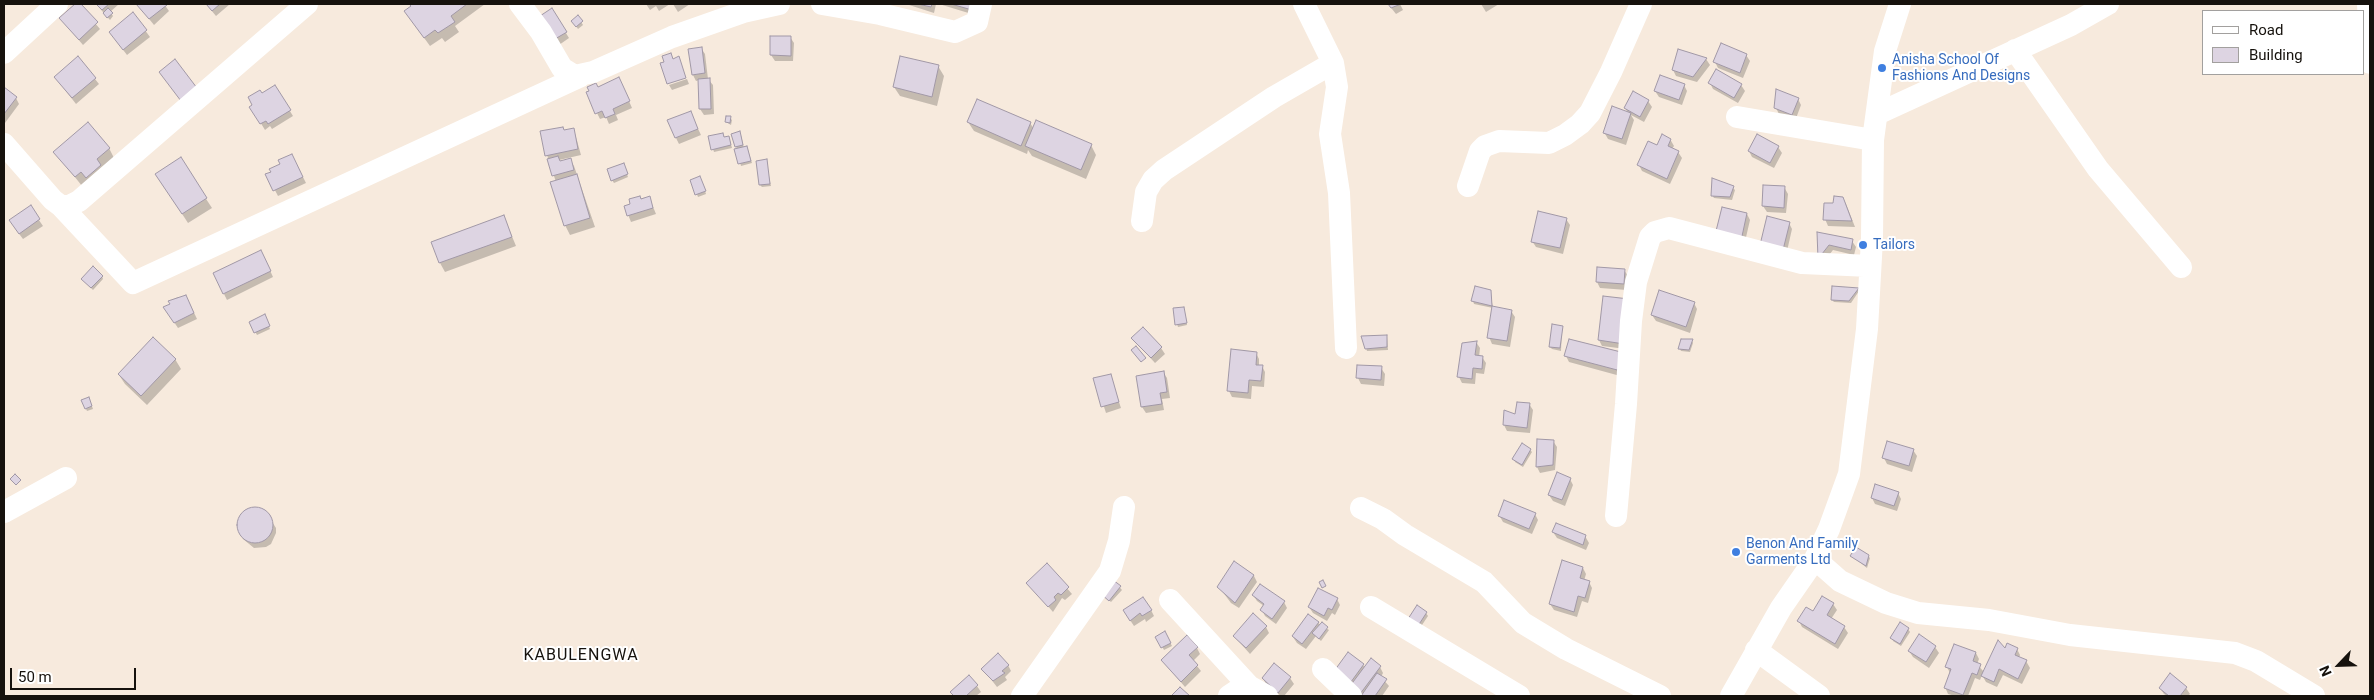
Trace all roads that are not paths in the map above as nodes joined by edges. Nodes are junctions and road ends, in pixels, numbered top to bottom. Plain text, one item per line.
1 (56, 4) edge
2 (307, 4) edge
3 (520, 4) edge
4 (779, 4) edge
5 (822, 4) edge
6 (980, 4) edge
7 (1641, 4) edge
8 (1900, 4) edge
9 (2108, 4) edge
10 (2368, 4) edge
11 (1312, 6) edge
12 (2015, 50) junction
13 (4, 53) edge
14 (1333, 63) junction
15 (2370, 63) edge
16 (581, 76) junction
17 (1877, 114) junction
18 (1737, 117) dead end
19 (1873, 140) junction
20 (4, 144) edge
21 (1468, 186) dead end
22 (61, 206) junction
23 (1142, 221) dead end
24 (1870, 266) junction
25 (2181, 267) dead end
26 (1346, 348) dead end
27 (66, 478) dead end
28 (1124, 507) dead end
29 (1361, 508) dead end
30 (4, 512) edge
31 (1616, 516) dead end
32 (1815, 559) junction
33 (1170, 600) dead end
34 (1371, 607) dead end
35 (1756, 650) junction
36 (1323, 669) dead end
37 (1248, 693) edge
38 (1022, 696) edge
39 (1351, 696) edge
40 (1519, 696) edge
41 (1660, 696) edge
42 (1731, 696) edge
43 (1819, 696) edge
44 (2314, 696) edge

1 - 13 street
2 - 22 street
3 - 16 street
4 - 16 street
5 - 6 street
7 - 21 street
8 - 17 street
9 - 12 street
10 - 15 street
11 - 14 street
12 - 17 street
12 - 25 street
14 - 23 street
14 - 26 street
16 - 22 street
17 - 19 street
18 - 19 street
19 - 24 street
20 - 22 street
24 - 31 street
24 - 32 street
27 - 30 street
28 - 38 street
29 - 41 street
32 - 35 street
32 - 44 street
33 - 37 street
34 - 40 street
35 - 42 street
35 - 43 street
36 - 39 street

